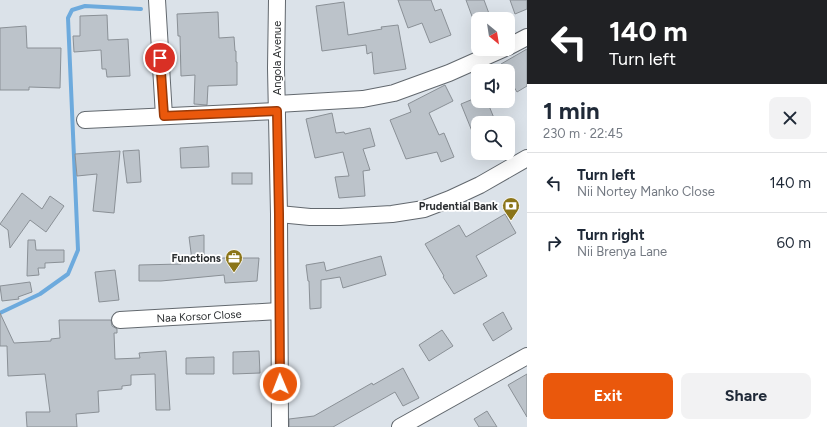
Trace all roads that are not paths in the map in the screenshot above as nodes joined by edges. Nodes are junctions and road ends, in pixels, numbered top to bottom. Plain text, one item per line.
1 (157, 0) edge
2 (277, 0) edge
3 (527, 37) edge
4 (515, 43) edge
5 (487, 56) edge
6 (277, 107) junction
7 (164, 116) junction
8 (85, 120) dead end
9 (527, 158) edge
10 (279, 214) junction
11 (279, 312) junction
12 (120, 320) dead end
13 (527, 356) edge
14 (280, 427) edge
15 (400, 427) edge

1 - 7 street
2 - 6 street, Angola Avenue
3 - 4 street
5 - 6 street
6 - 7 street
6 - 10 street, Angola Avenue
7 - 8 street
9 - 10 street
10 - 11 street, Angola Avenue
11 - 12 street, Naa Korsor Close
11 - 14 street, Angola Avenue
13 - 15 street

